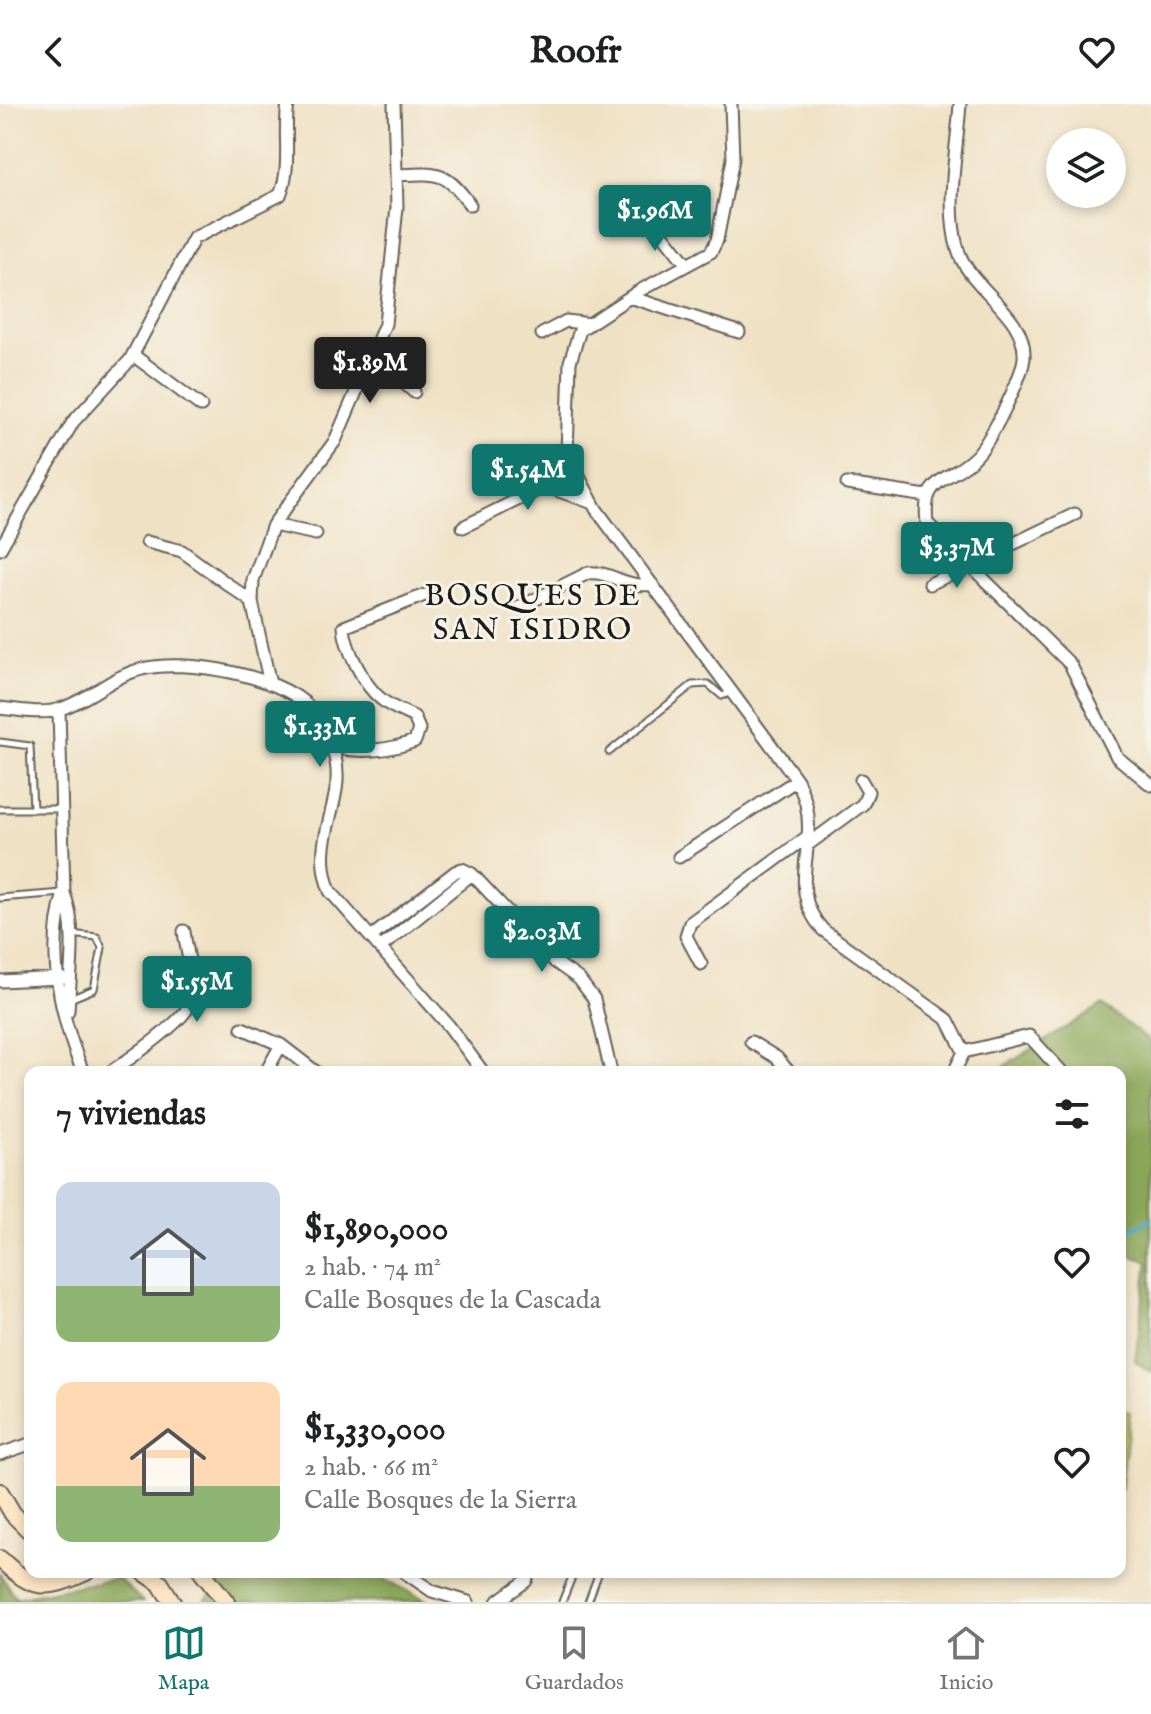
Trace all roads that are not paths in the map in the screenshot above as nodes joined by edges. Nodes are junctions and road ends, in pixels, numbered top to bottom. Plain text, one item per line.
1 (288, 104) edge
2 (394, 104) edge
3 (731, 104) edge
4 (960, 104) edge
5 (396, 175) junction
6 (470, 205) dead end
7 (640, 219) dead end
8 (687, 265) junction
9 (630, 297) junction
10 (590, 324) junction
11 (739, 332) dead end
12 (542, 334) dead end
13 (133, 355) junction
14 (368, 364) junction
15 (414, 392) dead end
16 (201, 406) dead end
17 (847, 484) dead end
18 (927, 496) junction
19 (593, 503) junction
20 (1075, 514) dead end
21 (273, 525) junction
22 (463, 527) dead end
23 (316, 534) dead end
24 (147, 542) dead end
25 (0, 549) edge
26 (969, 565) junction
27 (652, 584) junction
28 (930, 584) dead end
29 (425, 595) dead end
30 (252, 602) junction
31 (518, 608) dead end
32 (270, 684) junction
33 (732, 692) junction
34 (0, 708) edge
35 (59, 710) junction
36 (0, 742) edge
37 (332, 747) junction
38 (609, 752) dead end
39 (797, 780) junction
40 (861, 780) dead end
41 (1151, 785) edge
42 (0, 809) edge
43 (33, 809) junction
44 (61, 809) junction
45 (807, 841) junction
46 (679, 857) dead end
47 (472, 874) junction
48 (64, 893) junction
49 (0, 898) edge
50 (184, 931) dead end
51 (71, 934) junction
52 (371, 937) junction
53 (380, 948) junction
54 (701, 964) dead end
55 (70, 978) junction
56 (56, 979) junction
57 (0, 981) edge
58 (65, 1000) junction
59 (242, 1028) dead end
60 (751, 1042) dead end
61 (281, 1045) junction
62 (964, 1052) junction
63 (81, 1066) edge
64 (119, 1066) edge
65 (269, 1066) edge
66 (308, 1066) edge
67 (479, 1066) edge
68 (610, 1066) edge
69 (784, 1066) edge
70 (957, 1066) edge
71 (1056, 1066) edge
72 (24, 1446) edge
73 (0, 1454) edge
74 (0, 1492) edge
75 (24, 1525) edge
76 (0, 1559) edge
77 (72, 1578) edge
78 (153, 1578) edge
79 (207, 1578) edge
80 (413, 1578) edge
81 (527, 1578) edge
82 (572, 1578) edge
83 (597, 1578) edge
84 (172, 1602) edge
85 (226, 1602) edge
86 (468, 1602) edge
87 (497, 1602) edge
88 (562, 1602) edge
89 (588, 1602) edge

1 - 13 street
2 - 5 street
3 - 8 street
4 - 18 street
5 - 6 street
5 - 14 street
7 - 8 street
8 - 9 street
9 - 10 street
9 - 11 street
10 - 12 street
10 - 19 street
13 - 16 street
13 - 25 street
14 - 15 street
14 - 21 street
17 - 18 street
18 - 26 street
19 - 22 street
19 - 27 street
20 - 26 street
21 - 23 street
21 - 30 street
24 - 30 street
26 - 28 street
26 - 41 street
27 - 31 street
27 - 33 street
29 - 37 street
30 - 32 street
32 - 35 street
32 - 37 street
33 - 38 lane
33 - 39 street
34 - 35 street
35 - 44 street
36 - 43 lane
37 - 52 street
39 - 45 street
39 - 46 street
40 - 45 street
42 - 43 lane
43 - 44 lane
44 - 48 street
45 - 54 street
45 - 62 street
47 - 52 street
47 - 53 street
47 - 68 street
48 - 49 lane
48 - 51 street
48 - 56 street
50 - 64 street
51 - 55 street
51 - 58 lane
52 - 53 street
53 - 67 street
55 - 56 street
55 - 58 street
56 - 57 street
56 - 58 street
58 - 63 street
59 - 61 street
60 - 69 street
61 - 65 street
61 - 66 street
62 - 70 street
62 - 71 street
72 - 73 street
74 - 75 main road
76 - 77 main road
78 - 84 main road
79 - 85 main road
80 - 86 street
81 - 87 street
82 - 88 lane
83 - 89 lane

